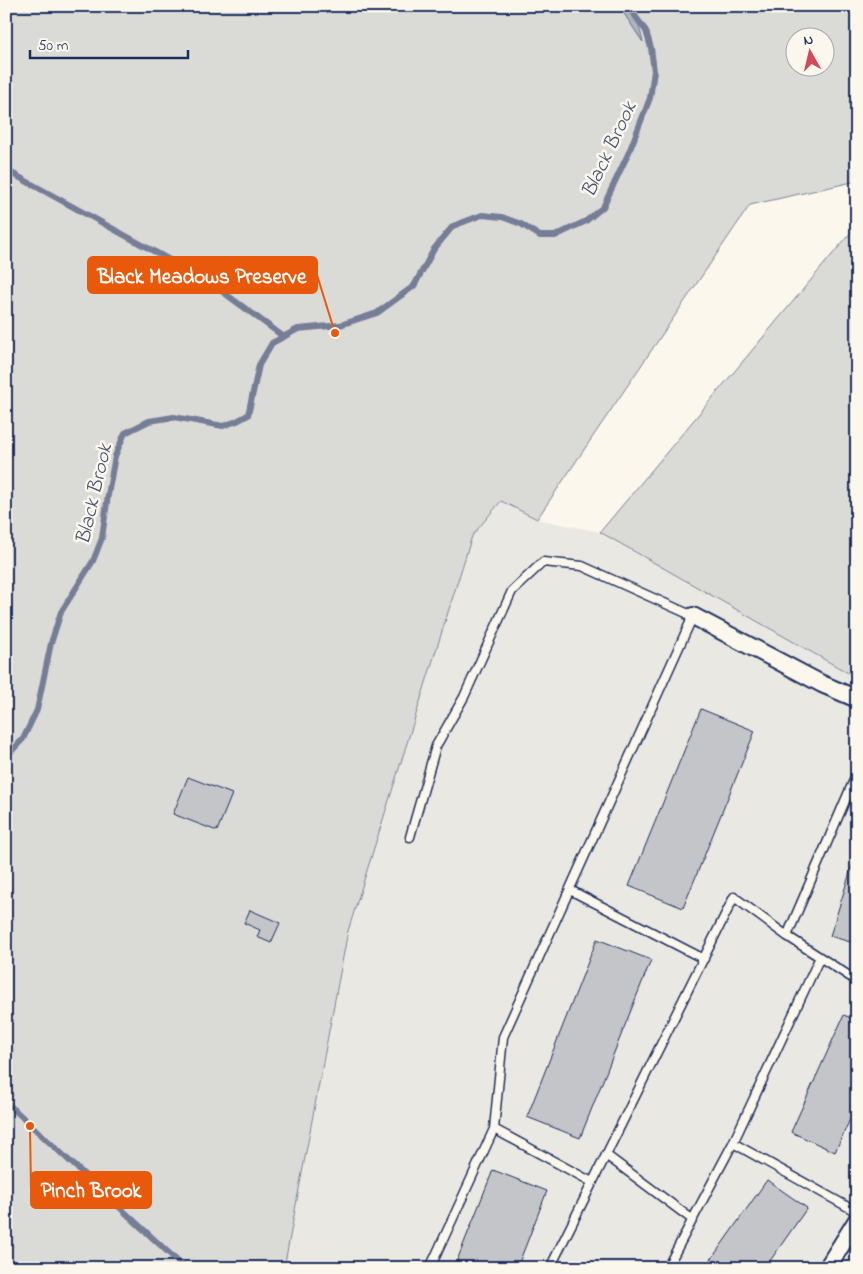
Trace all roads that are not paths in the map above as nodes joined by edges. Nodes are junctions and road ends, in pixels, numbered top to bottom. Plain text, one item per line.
1 (693, 616) junction
2 (857, 699) edge
3 (857, 772) edge
4 (410, 837) dead end
5 (570, 890) junction
6 (787, 936) junction
7 (820, 957) junction
8 (704, 959) junction
9 (857, 981) edge
10 (494, 1129) junction
11 (733, 1143) junction
12 (606, 1155) junction
13 (592, 1182) junction
14 (857, 1212) edge
15 (693, 1220) junction
16 (857, 1220) edge
17 (430, 1268) edge
18 (550, 1268) edge
19 (667, 1268) edge
20 (827, 1268) edge

1 - 2 street
1 - 4 lane
1 - 5 lane
3 - 6 lane
5 - 8 lane
5 - 10 lane
6 - 7 lane
6 - 8 lane
7 - 9 lane
7 - 11 lane
8 - 12 lane
10 - 13 lane
10 - 17 lane
11 - 14 lane
11 - 15 lane
12 - 13 lane
12 - 15 lane
13 - 18 lane
15 - 19 lane
16 - 20 street

